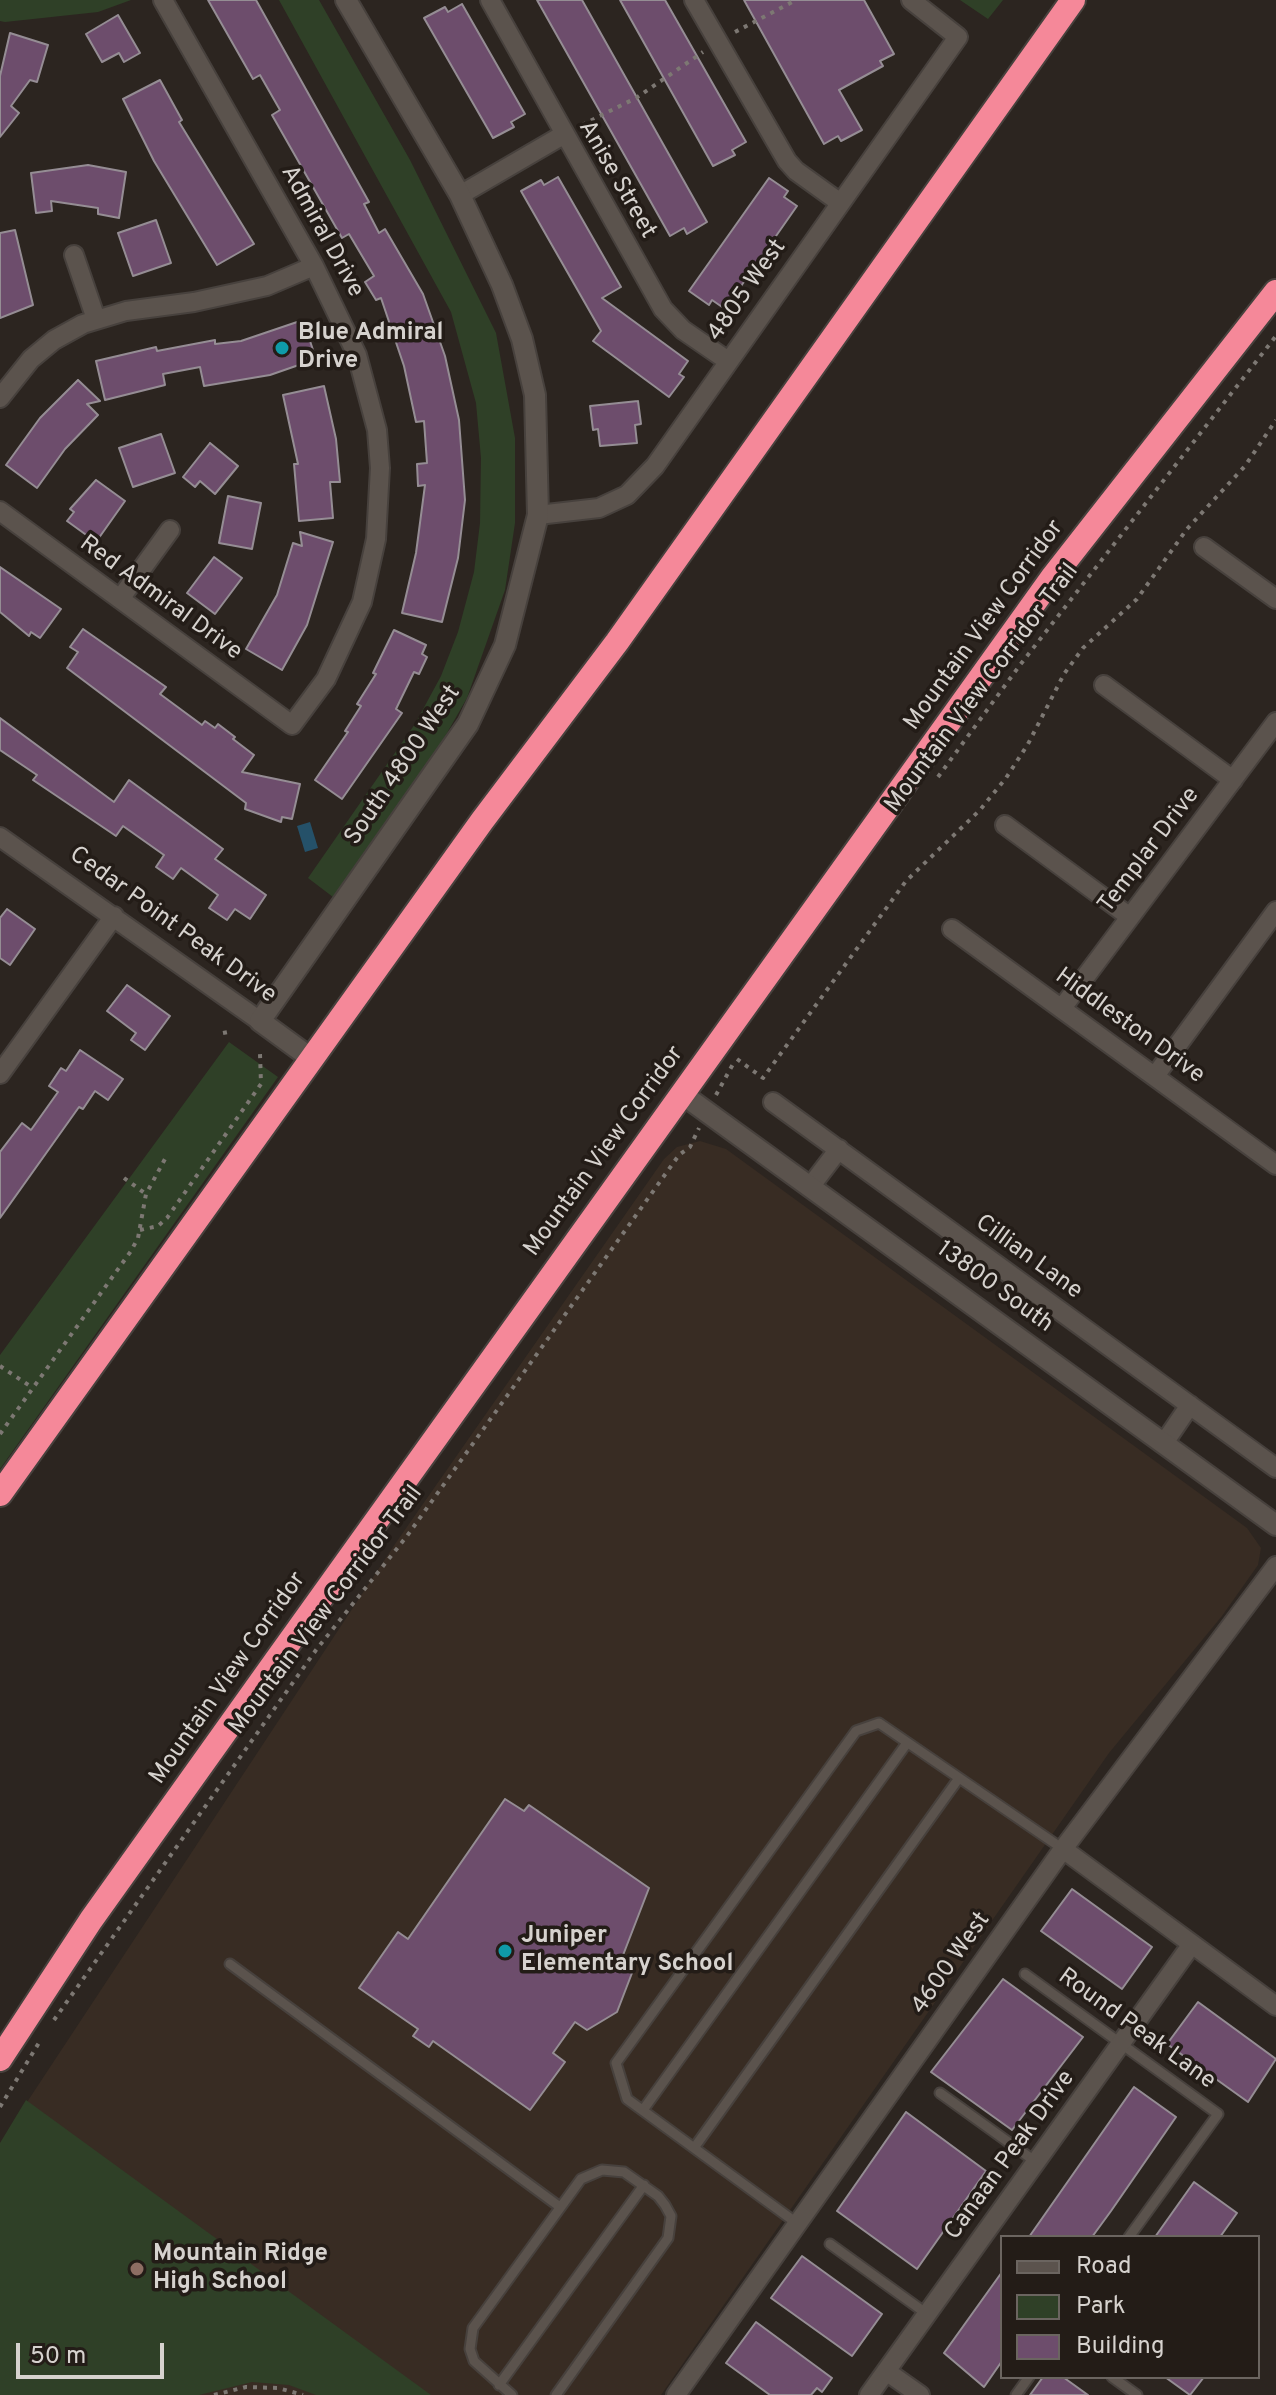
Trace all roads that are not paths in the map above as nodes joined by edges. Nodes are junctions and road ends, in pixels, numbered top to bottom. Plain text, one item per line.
1 (163, 0) edge
2 (346, 0) edge
3 (490, 0) edge
4 (694, 0) edge
5 (911, 0) edge
6 (1073, 0) edge
7 (563, 135) junction
8 (460, 195) junction
9 (839, 202) junction
10 (74, 255) dead end
11 (314, 266) junction
12 (1276, 292) edge
13 (96, 319) junction
14 (728, 361) junction
15 (0, 398) edge
16 (0, 511) edge
17 (538, 515) junction
18 (170, 530) dead end
19 (1204, 547) dead end
20 (120, 599) junction
21 (1276, 599) edge
22 (1104, 685) dead end
23 (1276, 722) edge
24 (292, 725) joint
25 (1233, 780) junction
26 (1005, 825) dead end
27 (0, 837) edge
28 (1276, 911) edge
29 (114, 916) junction
30 (1130, 917) junction
31 (952, 929) dead end
32 (1062, 1008) junction
33 (260, 1021) junction
34 (312, 1059) junction
35 (0, 1074) edge
36 (1155, 1076) junction
37 (682, 1094) junction
38 (773, 1102) dead end
39 (839, 1149) junction
40 (1272, 1155) edge
41 (810, 1187) junction
42 (1190, 1405) junction
43 (1164, 1443) junction
44 (1276, 1468) edge
45 (0, 1494) edge
46 (1276, 1525) edge
47 (1276, 1566) edge
48 (907, 1743) junction
49 (959, 1778) junction
50 (1063, 1849) junction
51 (1192, 1944) junction
52 (230, 1964) dead end
53 (1025, 1974) dead end
54 (1276, 2006) edge
55 (1121, 2043) junction
56 (0, 2059) edge
57 (940, 2093) dead end
58 (643, 2110) junction
59 (694, 2148) junction
60 (1036, 2162) junction
61 (644, 2185) junction
62 (560, 2207) junction
63 (798, 2224) junction
64 (1130, 2235) edge
65 (830, 2244) dead end
66 (927, 2314) junction
67 (886, 2371) junction
68 (1115, 2379) edge
69 (499, 2385) junction
70 (512, 2395) edge
71 (556, 2395) edge
72 (676, 2395) edge
73 (869, 2395) edge
74 (920, 2395) edge
75 (1137, 2395) edge

1 - 11 street, Admiral Drive
2 - 8 street, South 4800 West
3 - 7 street, Anise Street
4 - 9 street
5 - 9 street, 4805 West
6 - 34 highway
7 - 8 street
7 - 14 street, Anise Street
8 - 17 street, South 4800 West
9 - 14 street, 4805 West
10 - 13 street
11 - 13 street
11 - 24 street, Admiral Drive
12 - 37 highway, Mountain View Corridor
13 - 15 street
14 - 17 street, 4805 West
16 - 20 street, Red Admiral Drive
17 - 33 street, South 4800 West
18 - 20 street
19 - 21 street
20 - 24 street, Red Admiral Drive
22 - 25 street
23 - 25 street, Templar Drive
25 - 30 street, Templar Drive
26 - 30 street
27 - 29 street, Cedar Point Peak Drive
28 - 36 street
29 - 33 street, Cedar Point Peak Drive
29 - 35 street
30 - 32 street, Templar Drive
31 - 32 street, Hiddleston Drive
32 - 36 street, Hiddleston Drive
33 - 34 street, Cedar Point Peak Drive
34 - 45 highway
36 - 40 street, Hiddleston Drive
37 - 41 street, 13800 South
37 - 56 highway, Mountain View Corridor
38 - 39 street, Cillian Lane
39 - 41 street
39 - 42 street, Cillian Lane
41 - 43 street, 13800 South
42 - 43 street
42 - 44 street, Cillian Lane
43 - 46 street, 13800 South
47 - 50 street, 4600 West
48 - 49 lane
48 - 58 lane
48 - 58 lane
49 - 50 lane
49 - 59 lane
50 - 51 street
50 - 63 street, 4600 West
51 - 54 street
51 - 55 street, Canaan Peak Drive
52 - 62 lane
53 - 55 lane, Round Peak Lane
55 - 60 street, Canaan Peak Drive
55 - 64 lane, Round Peak Lane
57 - 60 lane
58 - 59 lane
59 - 63 lane
60 - 66 street, Canaan Peak Drive
61 - 62 lane
61 - 69 lane
61 - 71 lane
62 - 69 lane
63 - 72 street, 4600 West
65 - 66 lane
66 - 67 street, Canaan Peak Drive
67 - 73 street, Canaan Peak Drive
67 - 74 street
68 - 75 lane
69 - 70 lane

